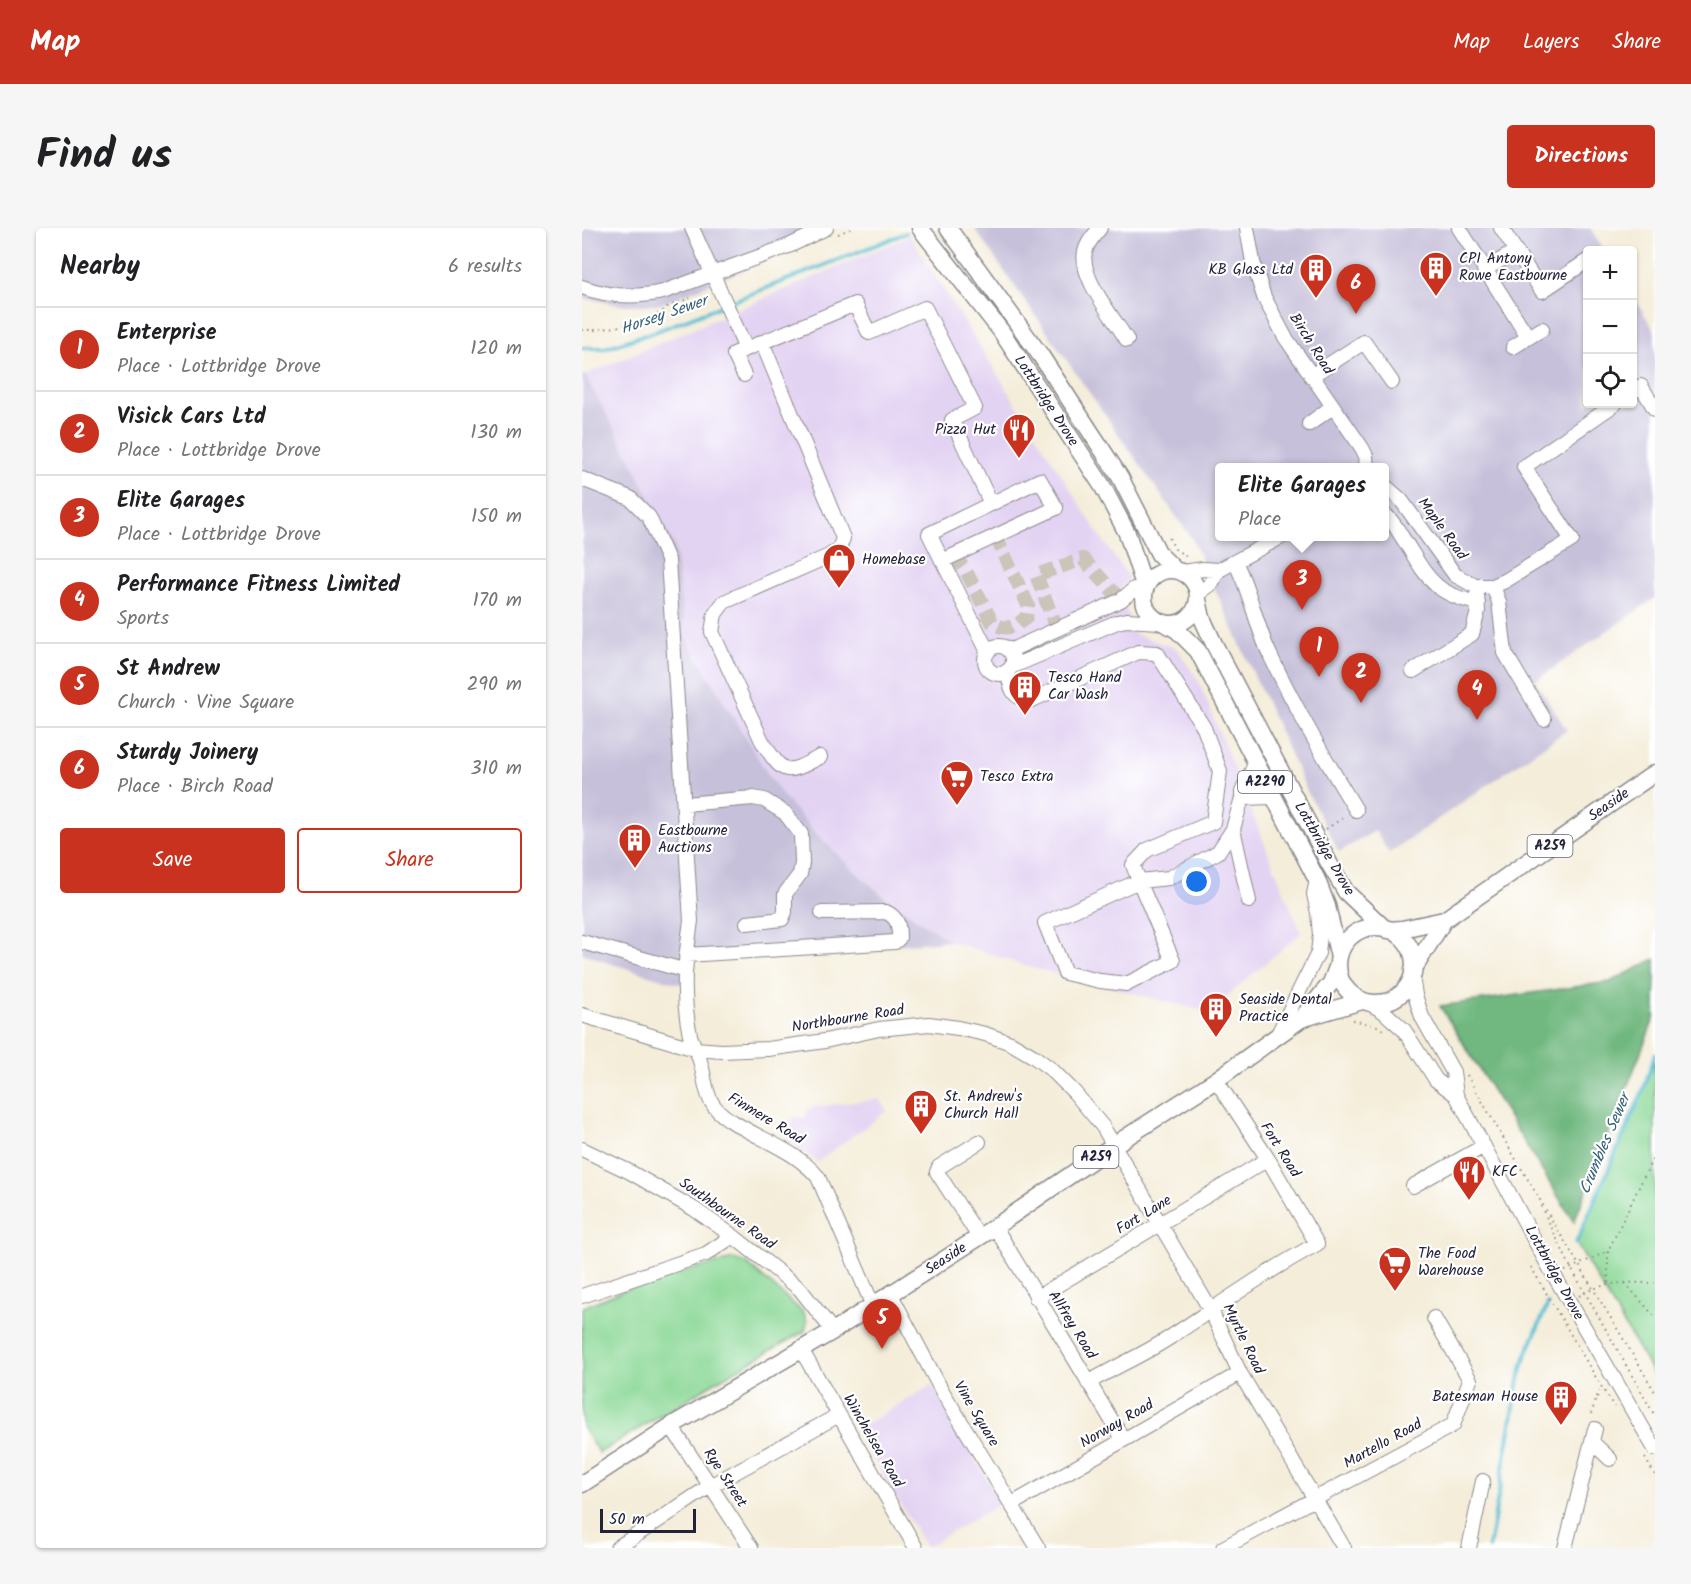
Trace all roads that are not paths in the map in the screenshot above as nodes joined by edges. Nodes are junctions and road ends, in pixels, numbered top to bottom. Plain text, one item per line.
1 (692, 228) edge
2 (792, 228) edge
3 (826, 228) edge
4 (920, 228) edge
5 (948, 228) edge
6 (1100, 228) edge
7 (1247, 228) edge
8 (1459, 228) edge
9 (1501, 228) edge
10 (800, 241) junction
11 (1516, 251) junction
12 (1583, 264) edge
13 (1484, 270) junction
14 (712, 273) junction
15 (582, 287) edge
16 (1542, 329) dead end
17 (1528, 337) junction
18 (1127, 340) dead end
19 (762, 342) junction
20 (1513, 347) dead end
21 (746, 349) junction
22 (744, 375) dead end
23 (1311, 376) junction
24 (1392, 382) dead end
25 (1637, 389) edge
26 (1332, 407) junction
27 (1609, 408) edge
28 (1655, 409) edge
29 (1309, 424) dead end
30 (1367, 463) edge
31 (582, 479) edge
32 (1389, 489) edge
33 (991, 504) junction
34 (1410, 514) junction
35 (1389, 519) edge
36 (1275, 541) edge
37 (942, 561) junction
38 (1234, 562) junction
39 (1219, 570) junction
40 (1179, 571) junction
41 (1475, 586) junction
42 (1493, 586) junction
43 (1144, 591) junction
44 (1198, 597) junction
45 (1478, 603) junction
46 (1162, 622) junction
47 (1009, 651) junction
48 (988, 652) junction
49 (1009, 669) junction
50 (1413, 671) dead end
51 (1544, 718) dead end
52 (819, 757) dead end
53 (1256, 765) junction
54 (1655, 773) edge
55 (1273, 797) junction
56 (1242, 798) junction
57 (685, 804) junction
58 (1356, 810) road end
59 (1233, 829) junction
60 (1317, 880) junction
61 (1139, 881) junction
62 (1249, 901) dead end
63 (822, 913) dead end
64 (1444, 920) junction
65 (747, 923) dead end
66 (1386, 929) junction
67 (582, 942) edge
68 (686, 955) junction
69 (1338, 961) junction
70 (684, 970) junction
71 (1413, 974) junction
72 (1365, 1002) junction
73 (582, 1015) edge
74 (1301, 1019) junction
75 (1277, 1036) junction
76 (695, 1049) junction
77 (1216, 1080) junction
78 (1456, 1095) junction
79 (979, 1142) dead end
80 (1114, 1145) junction
81 (1484, 1146) junction
82 (582, 1149) edge
83 (1268, 1159) junction
84 (1413, 1186) dead end
85 (1160, 1224) junction
86 (994, 1227) junction
87 (733, 1236) junction
88 (979, 1237) junction
89 (584, 1294) edge
90 (891, 1295) junction
91 (1036, 1298) junction
92 (873, 1306) junction
93 (1210, 1310) junction
94 (1434, 1318) dead end
95 (833, 1331) junction
96 (802, 1351) junction
97 (1240, 1373) junction
98 (1089, 1383) junction
99 (840, 1415) junction
100 (671, 1426) junction
101 (1123, 1439) junction
102 (1649, 1452) edge
103 (1610, 1459) dead end
104 (1483, 1481) dead end
105 (582, 1484) edge
106 (710, 1486) junction
107 (1315, 1500) junction
108 (1012, 1504) junction
109 (617, 1548) edge
110 (751, 1548) edge
111 (916, 1548) edge
112 (1038, 1548) edge
113 (1223, 1548) edge
114 (1344, 1548) edge
115 (1469, 1548) edge
116 (1566, 1548) edge

1 - 14 street
2 - 10 street
3 - 10 street
4 - 43 main road, Lottbridge Drove
5 - 40 main road, Lottbridge Drove
6 - 18 street
7 - 23 street, Birch Road
8 - 13 street
9 - 11 street
10 - 14 street
11 - 12 street
11 - 13 street
13 - 17 street
14 - 15 street
14 - 21 street
16 - 17 street
17 - 20 street
19 - 21 street
19 - 33 street
19 - 52 street
21 - 22 street
23 - 24 street
23 - 26 street, Birch Road
25 - 28 street
26 - 29 street
26 - 30 street, Birch Road
27 - 42 street
31 - 57 street, Finmere Road
32 - 34 street, Maple Road
33 - 37 street
33 - 37 street
34 - 35 street
34 - 41 street, Maple Road
35 - 45 street
36 - 38 street
37 - 48 street
38 - 39 street
38 - 58 street
39 - 40 street
39 - 44 street
40 - 43 main road
40 - 44 main road
41 - 42 street
41 - 45 street
42 - 51 street
43 - 46 main road
43 - 47 street
44 - 46 main road
44 - 66 main road, Lottbridge Drove / A2290
45 - 50 street
46 - 49 street
46 - 53 main road, Lottbridge Drove / A2290
47 - 48 street
47 - 49 street
48 - 49 street
49 - 61 street
53 - 55 main road, Lottbridge Drove / A2290
53 - 56 street
54 - 64 main road, Seaside / A259
55 - 56 street
55 - 60 main road, Lottbridge Drove / A2290
56 - 59 street
57 - 65 street
57 - 68 street, Finmere Road
59 - 61 street
59 - 62 street
60 - 69 main road, Lottbridge Drove / A2290
60 - 75 street
61 - 61 street
63 - 68 street
64 - 66 main road, Seaside / A259
64 - 71 main road, Seaside / A259
66 - 69 main road
66 - 71 main road
67 - 70 street
68 - 70 street, Finmere Road
69 - 72 main road
69 - 74 main road, Seaside / A259
70 - 76 street, Finmere Road
71 - 72 main road
71 - 78 street, Lottbridge Drove
72 - 74 main road, Seaside / A259
72 - 78 street, Lottbridge Drove
73 - 76 street, Northbourne Road
74 - 75 main road, Seaside / A259
75 - 77 main road, Seaside / A259
76 - 80 street, Northbourne Road
76 - 92 street, Finmere Road
77 - 80 main road, Seaside / A259
77 - 83 street, Fort Road
78 - 81 street, Lottbridge Drove
79 - 88 street
80 - 85 street, Myrtle Road
80 - 86 main road, Seaside / A259
81 - 84 street
81 - 102 street, Lottbridge Drove
82 - 87 street, Southbourne Road
83 - 85 street, Fort Lane
83 - 93 street, Fort Road
85 - 91 street, Fort Lane
85 - 93 street, Myrtle Road
86 - 88 main road, Seaside / A259
86 - 91 street, Allfrey Road
87 - 89 street
87 - 95 street, Southbourne Road
88 - 90 main road, Seaside / A259
90 - 92 main road, Seaside / A259
90 - 108 street, Vine Square
91 - 98 street, Allfrey Road
92 - 95 main road, Seaside / A259
93 - 97 street, Myrtle Road
93 - 98 street
94 - 107 street, Martello Road
95 - 96 main road, Seaside / A259
96 - 99 street, Winchelsea Road
96 - 100 main road, Seaside / A259
97 - 101 street, Norway Road
97 - 107 street, Myrtle Road
98 - 101 street, Allfrey Road
99 - 106 street
99 - 111 street, Winchelsea Road
100 - 105 main road, Seaside / A259
100 - 106 street, Rye Street
101 - 108 street, Norway Road
103 - 116 street
104 - 115 street
106 - 109 street
106 - 110 street, Rye Street
107 - 113 street, Martello Road
107 - 114 street, Myrtle Road
108 - 112 street, Vine Square

